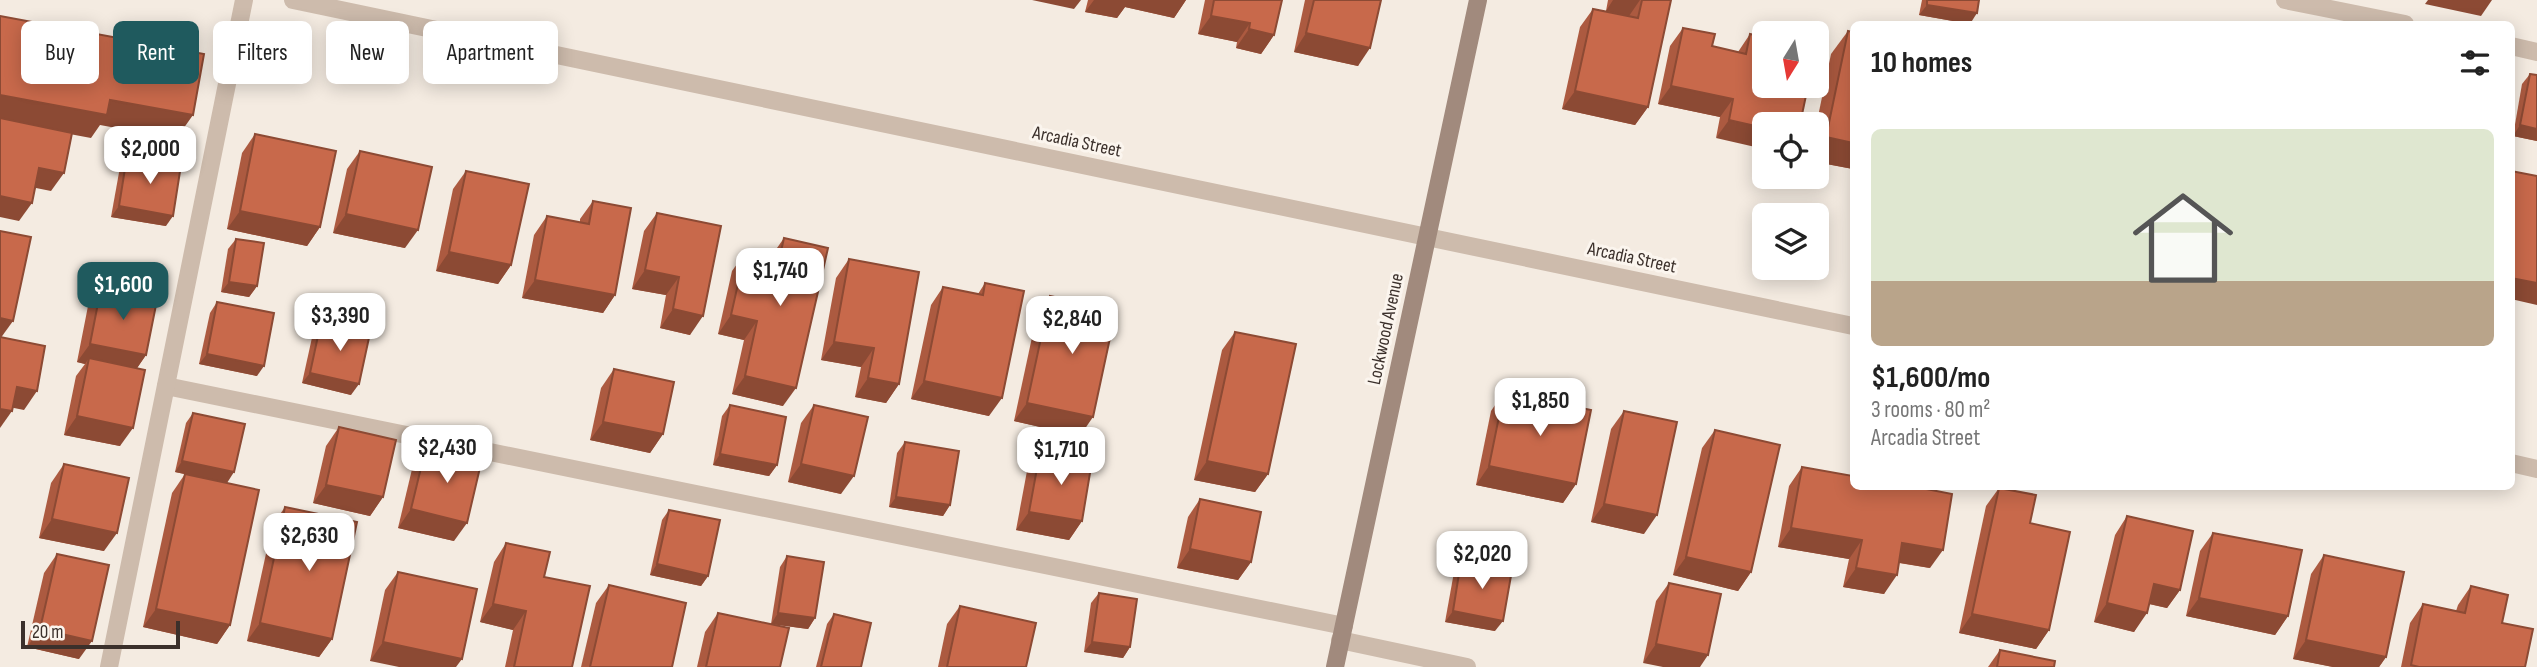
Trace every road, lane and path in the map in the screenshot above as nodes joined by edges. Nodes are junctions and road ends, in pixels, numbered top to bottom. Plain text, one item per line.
1 (244, 0) edge
2 (293, 0) edge
3 (1478, 0) edge
4 (2285, 0) edge
5 (2390, 21) edge
6 (2515, 47) edge
7 (2537, 51) edge
8 (1427, 237) junction
9 (1850, 325) edge
10 (166, 386) junction
11 (2515, 464) edge
12 (2537, 469) edge
13 (1342, 633) junction
14 (109, 667) edge
15 (1335, 667) edge
16 (1467, 667) edge

1 - 10 street
2 - 8 street, Arcadia Street
3 - 8 street, Lockwood Avenue
4 - 5 street
6 - 7 street
8 - 9 street, Arcadia Street
8 - 13 street, Lockwood Avenue
10 - 13 street
10 - 14 street
11 - 12 street
13 - 15 street, Lockwood Avenue
13 - 16 street

